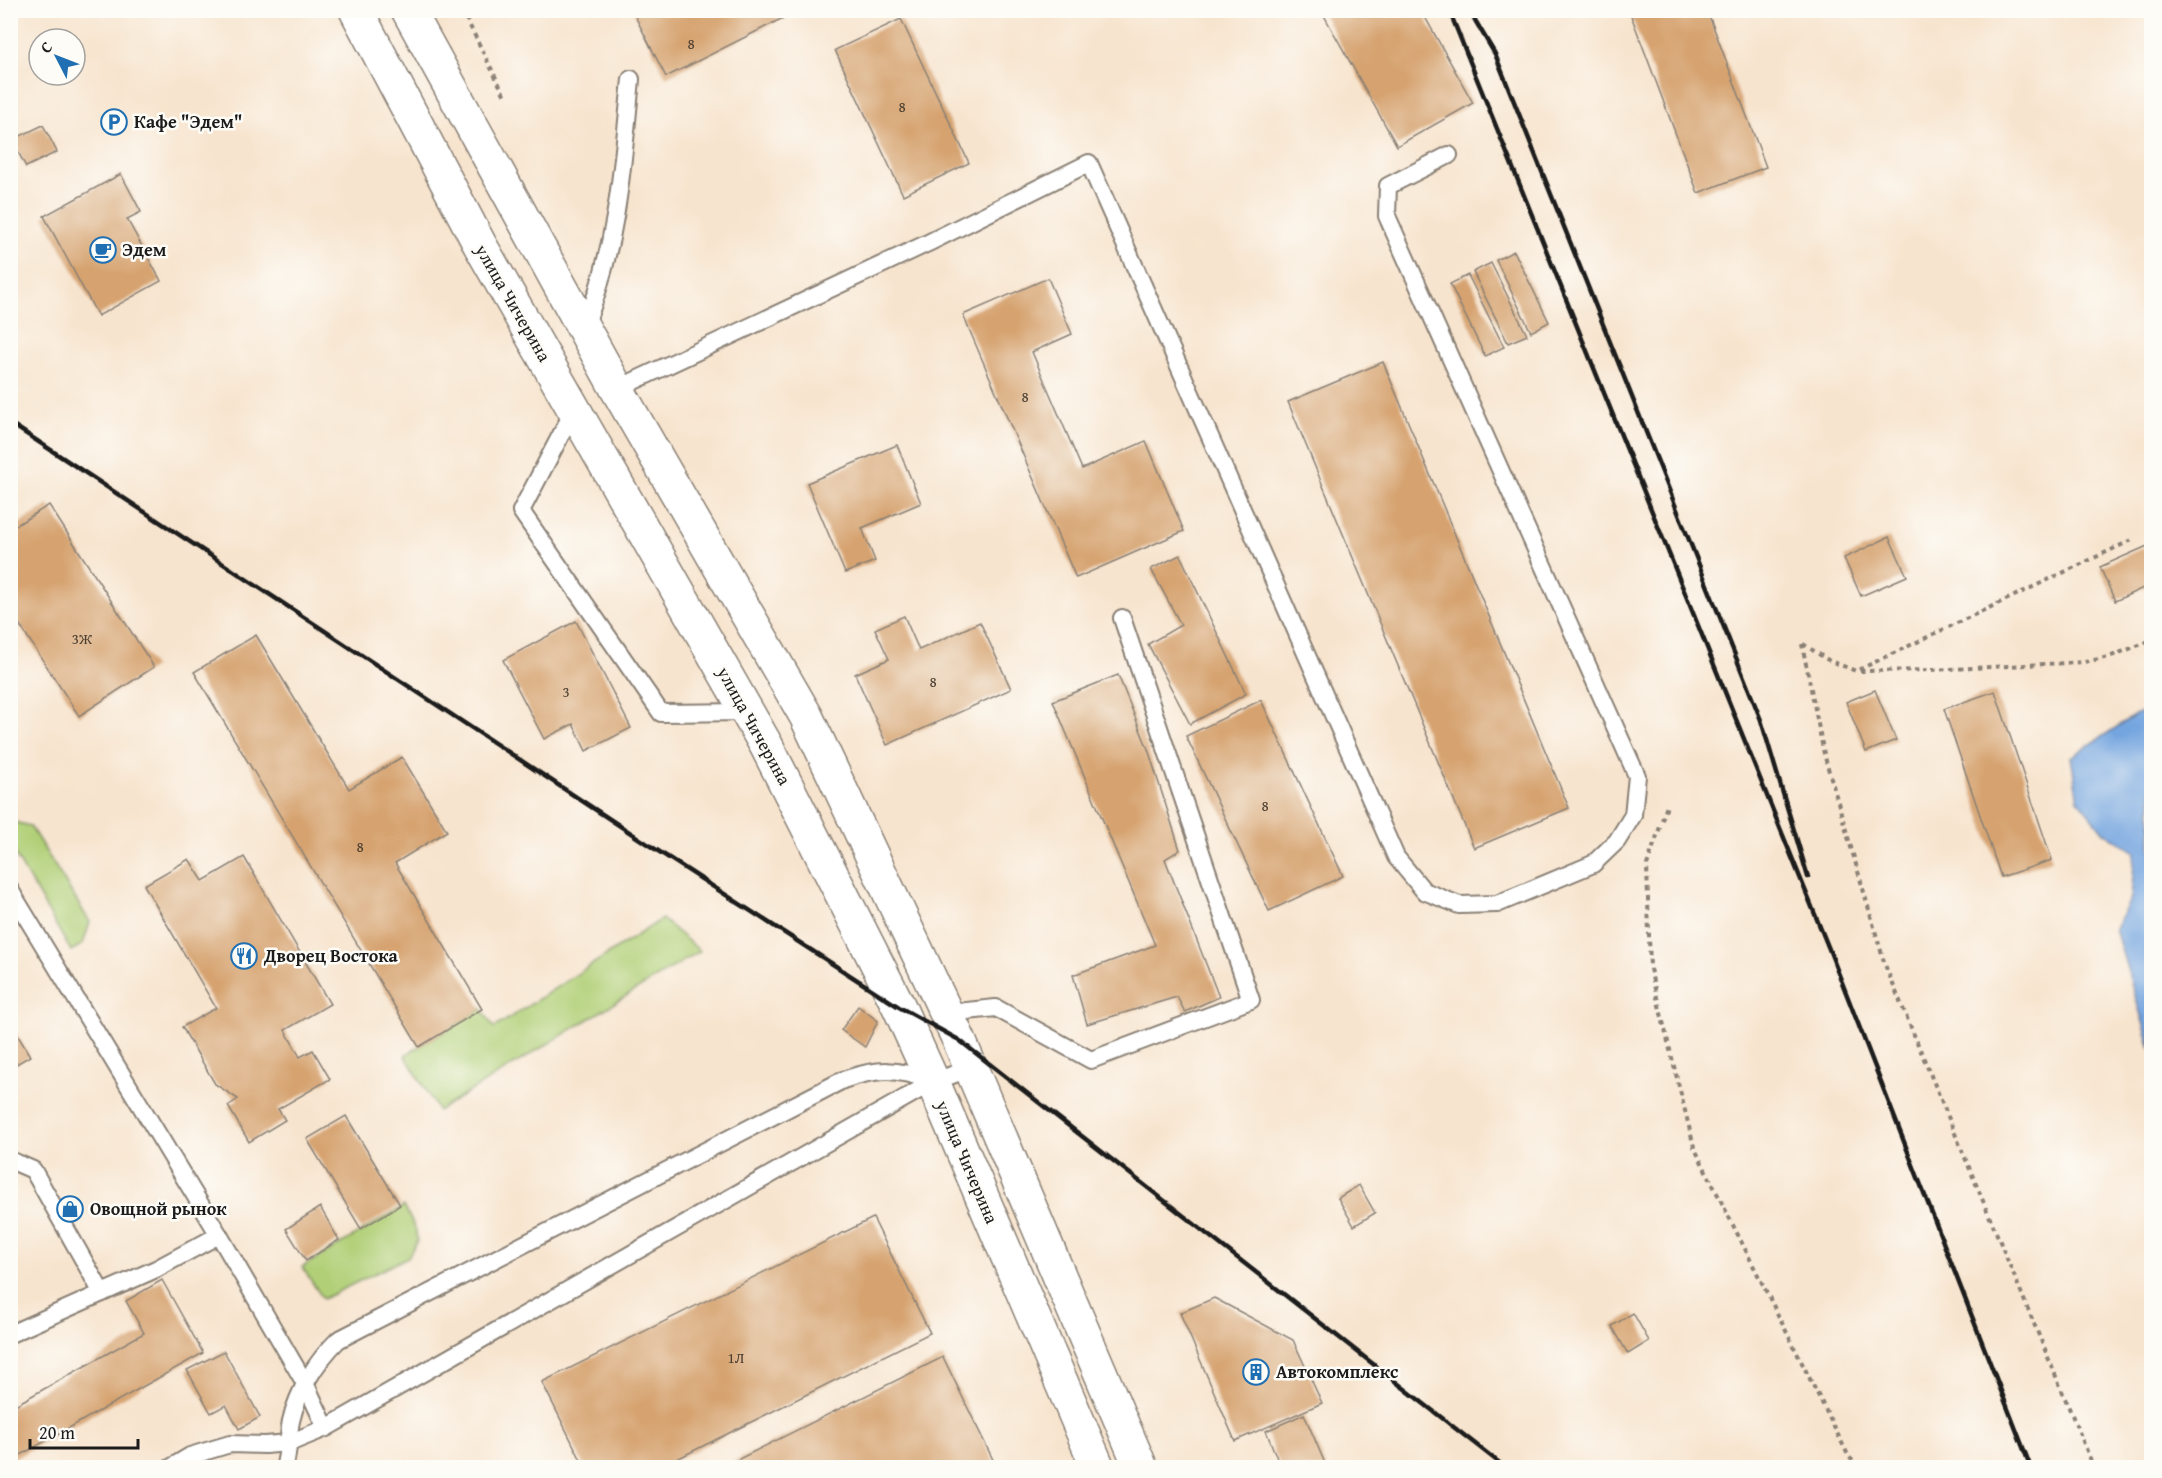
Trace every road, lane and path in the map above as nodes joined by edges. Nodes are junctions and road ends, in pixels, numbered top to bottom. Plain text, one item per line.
1 (356, 10) edge
2 (408, 10) edge
3 (462, 10) edge
4 (631, 79) dead end
5 (506, 98) dead end
6 (1449, 155) dead end
7 (584, 329) junction
8 (617, 389) junction
9 (574, 410) junction
10 (2134, 539) dead end
11 (1122, 618) dead end
12 (2151, 640) edge
13 (1856, 671) junction
14 (747, 712) junction
15 (1668, 803) dead end
16 (10, 890) edge
17 (947, 1013) junction
18 (971, 1068) junction
19 (933, 1082) junction
20 (10, 1160) edge
21 (219, 1235) junction
22 (102, 1293) junction
23 (10, 1334) edge
24 (306, 1385) junction
25 (326, 1428) junction
26 (289, 1443) junction
27 (170, 1467) edge
28 (284, 1467) edge
29 (1098, 1467) edge
30 (1142, 1467) edge
31 (1860, 1467) edge
32 (2094, 1467) edge

1 - 9 main road, улица Чичерина
2 - 7 main road
3 - 5 path
4 - 7 lane
6 - 8 lane
7 - 8 main road
8 - 17 main road
9 - 14 main road, улица Чичерина
9 - 14 lane
10 - 13 path
11 - 17 lane
12 - 13 path
13 - 32 path
14 - 19 main road, улица Чичерина
15 - 31 path
16 - 21 lane
17 - 18 main road
18 - 19 lane
18 - 30 main road
19 - 24 lane
19 - 25 lane
19 - 29 main road, улица Чичерина
20 - 22 lane
21 - 22 lane
21 - 24 lane
22 - 23 lane
24 - 25 lane
24 - 26 lane
25 - 26 lane
26 - 27 lane
26 - 28 lane

